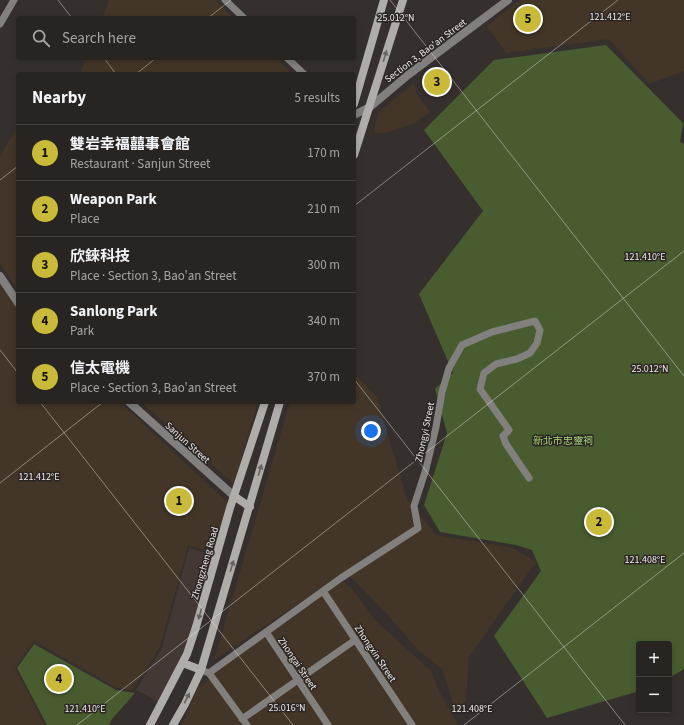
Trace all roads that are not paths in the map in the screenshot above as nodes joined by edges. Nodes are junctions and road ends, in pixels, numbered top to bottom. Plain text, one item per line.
1 (14, 0) edge
2 (225, 0) edge
3 (384, 0) edge
4 (403, 0) edge
5 (508, 0) edge
6 (242, 16) edge
7 (0, 24) edge
8 (289, 60) edge
9 (302, 72) edge
10 (356, 97) edge
11 (370, 106) junction
12 (356, 114) edge
13 (356, 150) edge
14 (0, 276) edge
15 (16, 300) edge
16 (130, 404) edge
17 (264, 404) edge
18 (279, 404) edge
19 (529, 478) dead end
20 (234, 496) junction
21 (250, 507) junction
22 (323, 592) junction
23 (266, 632) junction
24 (355, 640) junction
25 (183, 663) junction
26 (201, 670) junction
27 (210, 673) junction
28 (298, 680) junction
29 (244, 722) edge
30 (150, 725) edge
31 (173, 725) edge
32 (328, 725) edge
33 (412, 725) edge

1 - 7 street
2 - 6 street
3 - 10 main road
11 -> 4 main road
5 - 11 street, Section 3, Bao'an Street
8 - 9 street
11 - 12 street, Section 3, Bao'an Street
11 - 13 main road
14 - 15 street
16 - 20 street, Sanjun Street
17 - 20 main road, Zhongzheng Road
21 -> 18 main road
19 - 22 street, Zhongyi Street
20 - 21 main road
20 -> 25 main road, Zhongzheng Road
26 -> 21 main road
22 - 23 street, Zhongyi Street
22 - 24 street, Zhongxin Street
23 - 27 street, Zhongyi Street
23 - 28 street, Zhongai Street
24 - 28 street
24 - 33 street, Zhongxin Street
25 - 26 main road
25 - 30 main road, Zhongzheng Road
26 - 27 street
31 -> 26 main road
27 - 29 street
28 - 29 street
28 - 32 street, Zhongai Street

